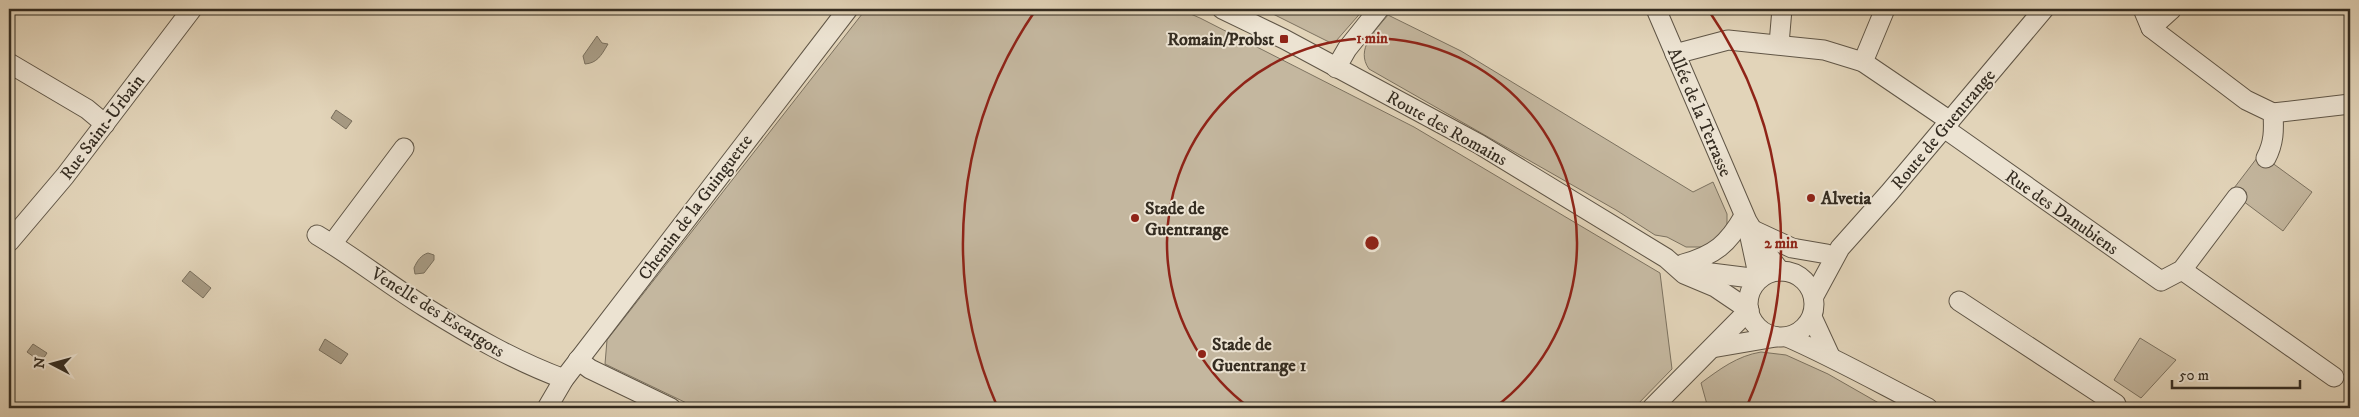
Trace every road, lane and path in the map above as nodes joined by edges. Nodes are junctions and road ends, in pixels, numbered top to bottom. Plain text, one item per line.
1 (192, 9) edge
2 (848, 9) edge
3 (1222, 9) edge
4 (1379, 9) edge
5 (1656, 9) edge
6 (1782, 9) edge
7 (1885, 9) edge
8 (2044, 9) edge
9 (2143, 9) edge
10 (2172, 9) edge
11 (2151, 28) junction
12 (1779, 44) junction
13 (1675, 54) junction
14 (1863, 62) junction
15 (9, 63) edge
16 (1336, 68) junction
17 (2350, 103) edge
18 (2273, 113) junction
19 (105, 124) junction
20 (1947, 124) junction
21 (404, 148) dead end
22 (2266, 158) dead end
23 (2237, 197) dead end
24 (1748, 222) junction
25 (9, 242) edge
26 (1833, 251) junction
27 (1674, 261) junction
28 (2182, 270) junction
29 (1784, 271) junction
30 (1759, 279) junction
31 (1814, 296) junction
32 (1960, 301) dead end
33 (1748, 310) junction
34 (1812, 316) junction
35 (1781, 337) junction
36 (1712, 348) junction
37 (1830, 356) junction
38 (578, 360) junction
39 (2334, 377) dead end
40 (564, 379) junction
41 (547, 408) edge
42 (671, 408) edge
43 (1652, 408) edge
44 (1928, 408) edge
45 (2117, 408) edge

1 - 19 street, Rue Saint-Urbain
2 - 38 street, Chemin de la Guinguette
3 - 16 street, Route des Romains
4 - 16 street
5 - 13 street, Allée de la Terrasse
6 - 12 street
7 - 14 street
8 - 20 street, Route de Guentrange
9 - 11 street
10 - 11 street
11 - 18 street
12 - 13 street
12 - 14 street
13 - 24 street, Allée de la Terrasse
14 - 20 street
15 - 19 street
16 - 27 street, Route des Romains
17 - 18 street
18 - 22 street
19 - 25 street, Rue Saint-Urbain
20 - 26 street, Route de Guentrange
20 - 28 street, Rue des Danubiens
21 - 40 street, Venelle des Escargots
23 - 28 street, Rue des Danubiens
24 - 26 street
24 - 27 street
24 - 29 street, Allée de la Terrasse
24 - 30 street, Allée de la Terrasse
26 - 29 street, Route de Guentrange
26 - 31 street, Route de Guentrange
27 - 30 street, Route des Romains
27 - 33 street, Route des Romains
28 - 39 street
29 - 30 street, Route des Romains
29 - 31 street
30 - 33 street
31 - 34 street
32 - 45 street
33 - 35 street, Route des Romains
33 - 36 street
34 - 35 street
34 - 37 street
35 - 36 street
35 - 37 street, Route des Romains
36 - 43 street
37 - 44 street, Route des Romains
38 - 40 street, Chemin de la Guinguette
38 - 42 street
40 - 41 street, Chemin de la Guinguette

